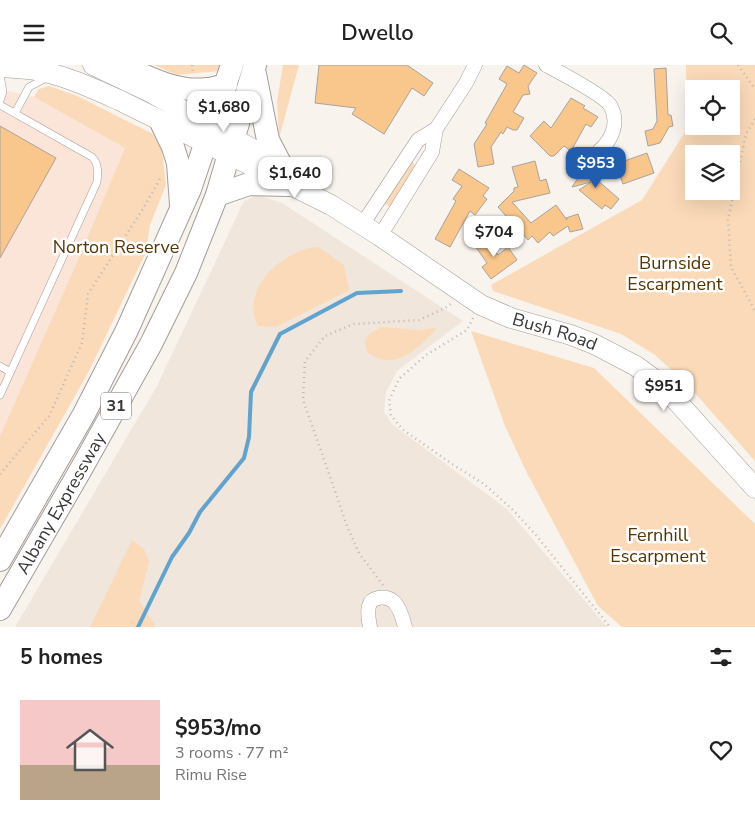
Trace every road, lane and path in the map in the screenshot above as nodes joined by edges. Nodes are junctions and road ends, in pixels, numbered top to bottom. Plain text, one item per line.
1 (93, 65) edge
2 (121, 65) edge
3 (475, 65) edge
4 (546, 65) edge
5 (738, 65) edge
6 (0, 67) edge
7 (255, 68) edge
8 (53, 75) junction
9 (229, 75) edge
10 (0, 76) edge
11 (755, 89) edge
12 (0, 101) edge
13 (0, 105) edge
14 (15, 113) junction
15 (755, 119) edge
16 (161, 122) junction
17 (436, 129) junction
18 (208, 135) junction
19 (231, 147) junction
20 (599, 151) dead end
21 (408, 155) junction
22 (424, 165) junction
23 (165, 171) dead end
24 (285, 175) junction
25 (217, 195) junction
26 (181, 209) junction
27 (362, 225) junction
28 (380, 236) junction
29 (462, 293) junction
30 (481, 305) junction
31 (755, 311) edge
32 (0, 366) edge
33 (10, 372) junction
34 (0, 395) edge
35 (0, 474) edge
36 (755, 488) edge
37 (0, 560) edge
38 (394, 602) junction
39 (0, 609) edge
40 (370, 627) edge
41 (405, 627) edge
42 (610, 627) edge

1 - 18 main road
2 - 9 main road
3 - 17 street
4 - 20 street
5 - 11 path
6 - 8 main road
7 - 19 main road, Albany Expressway / 31
7 - 24 main road
8 - 14 lane
8 - 16 main road
9 - 18 main road, Albany Expressway / 31
10 - 12 lane
13 - 14 lane
14 - 33 lane
15 - 31 path
16 - 18 main road
16 - 26 main road
17 - 21 street
17 - 22 street
18 - 19 main road, Bush Road
18 - 26 main road, Albany Expressway / 31
19 - 24 main road, Bush Road
19 - 25 main road, Albany Expressway / 31
21 - 22 lane
21 - 27 street
22 - 28 street
23 - 35 path
24 - 25 main road
24 - 27 main road, Bush Road
25 - 39 main road, Albany Expressway / 31
26 - 37 main road, Albany Expressway / 31
27 - 28 main road, Bush Road
28 - 29 main road, Bush Road
29 - 30 main road, Bush Road
29 - 38 path
30 - 36 main road, Bush Road
30 - 42 path
32 - 33 lane
33 - 34 lane
38 - 40 street
38 - 41 street

